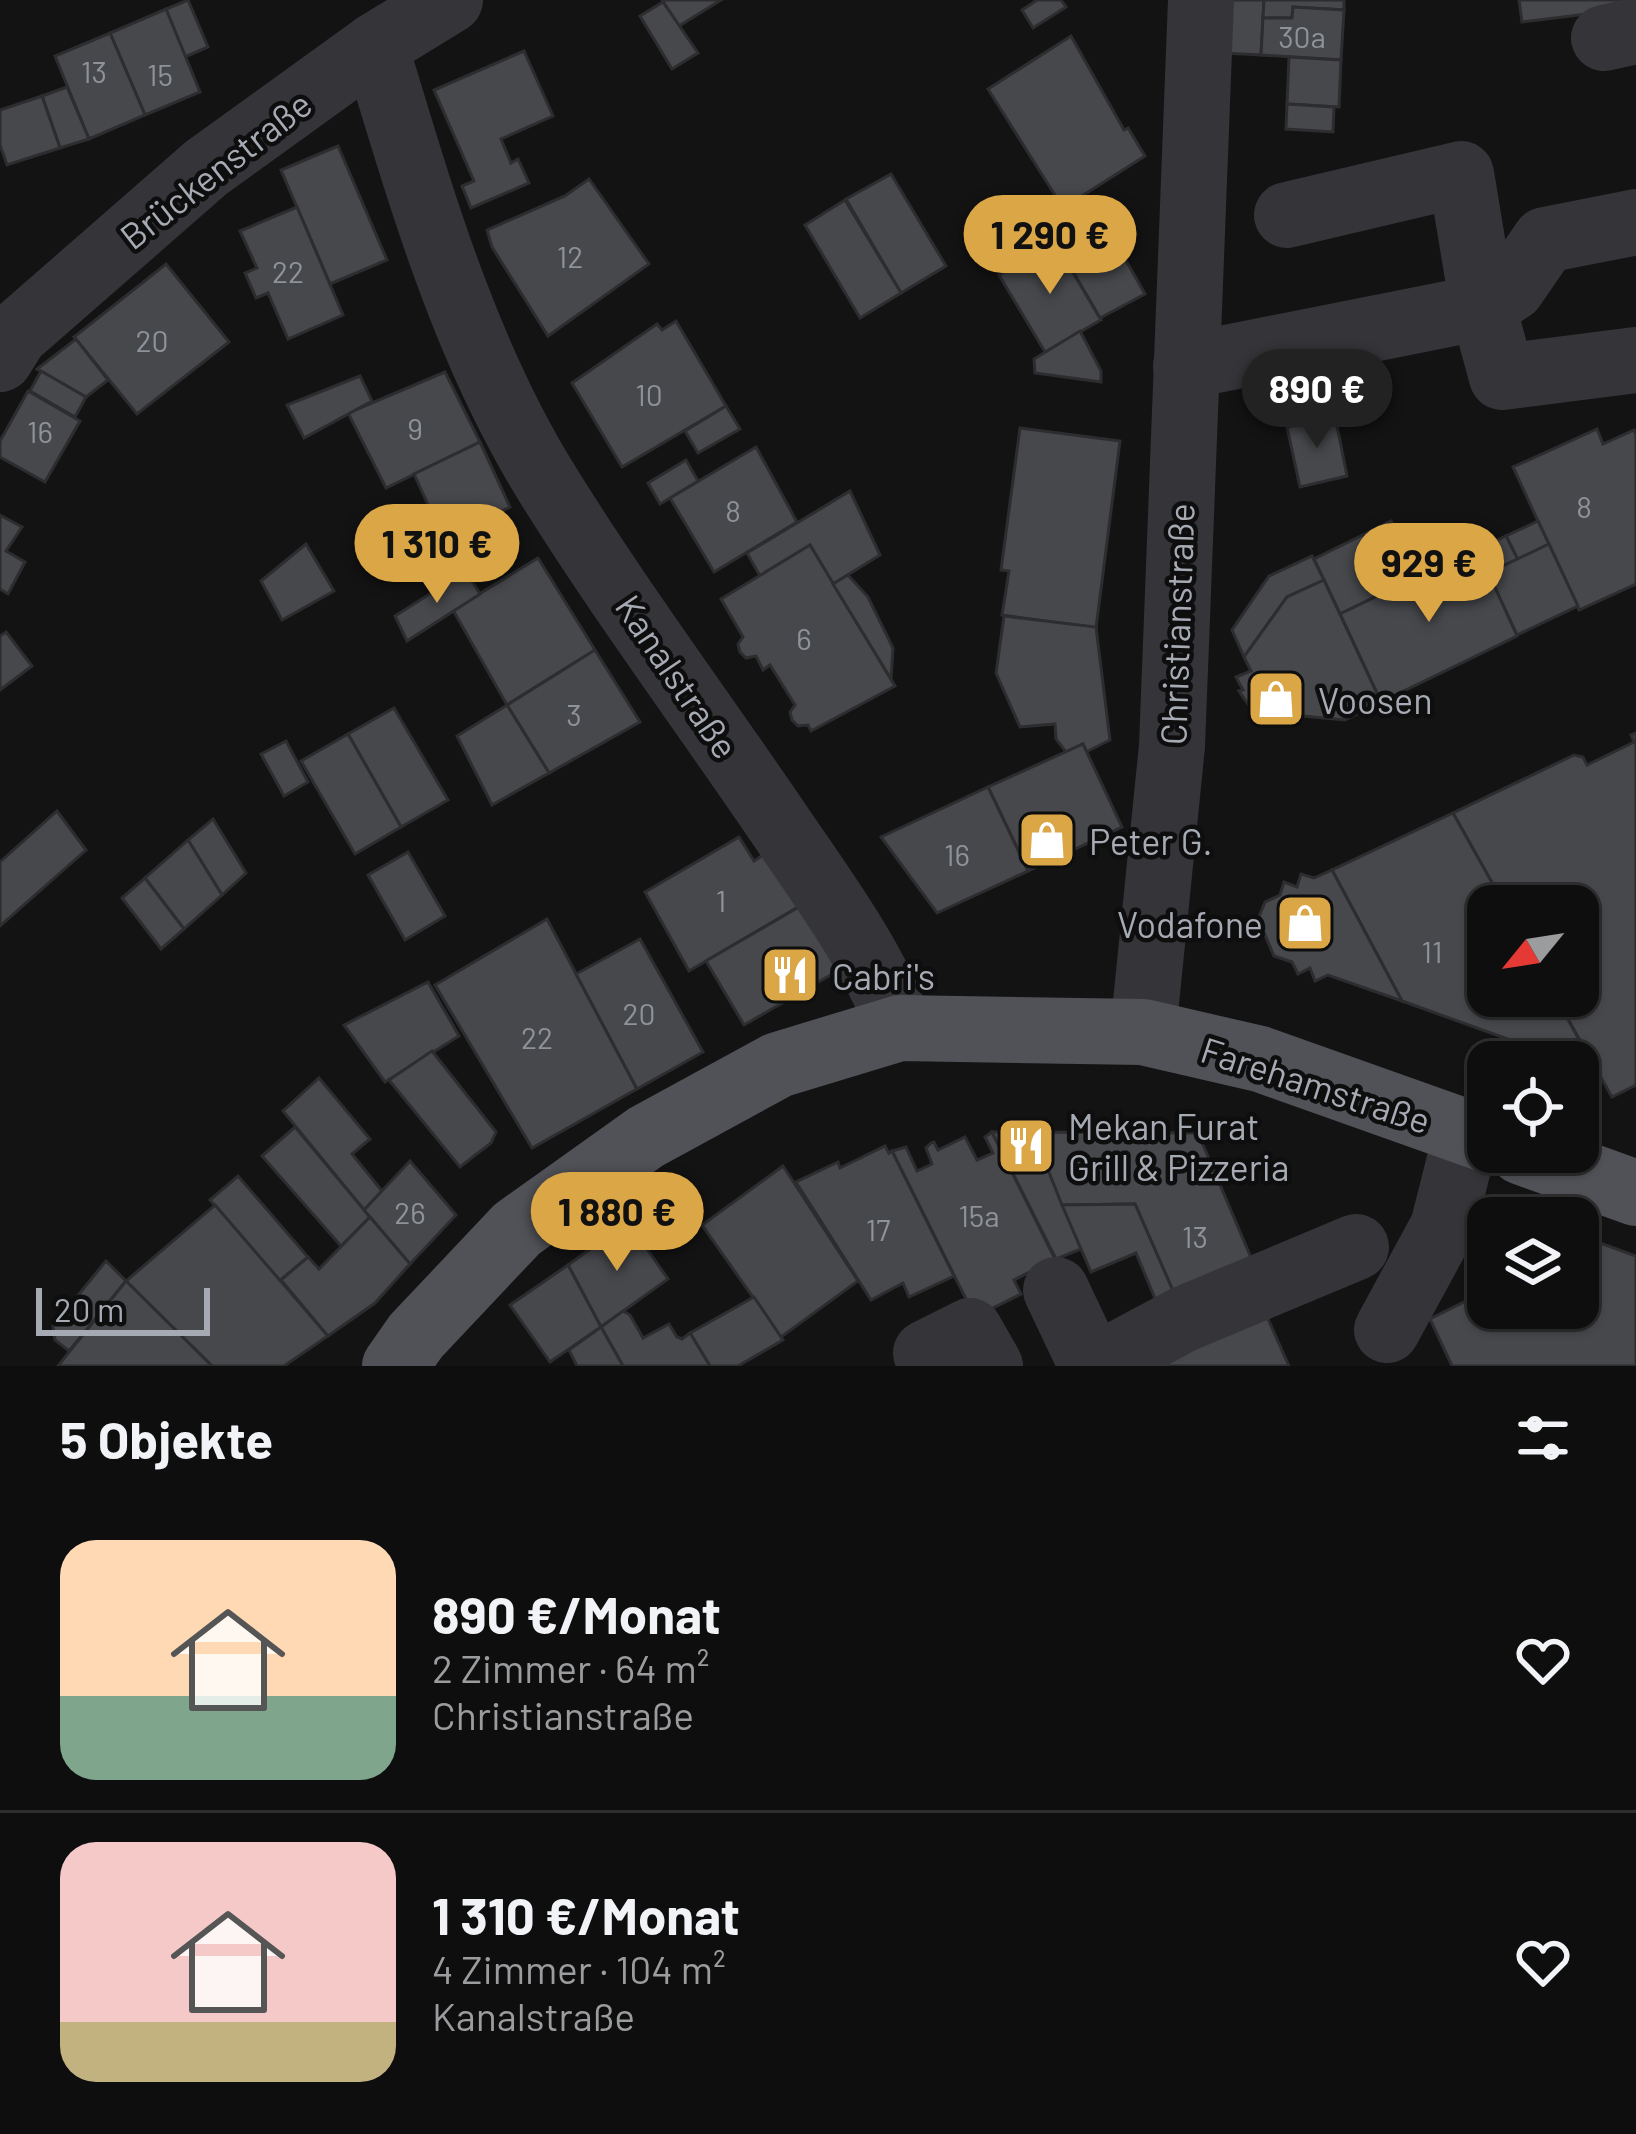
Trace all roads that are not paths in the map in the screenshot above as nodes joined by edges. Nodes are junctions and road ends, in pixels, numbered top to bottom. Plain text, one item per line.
1 (449, 0) edge
2 (1201, 0) edge
3 (375, 46) junction
4 (1287, 215) dead end
5 (1636, 222) edge
6 (1483, 307) junction
7 (5, 333) edge
8 (1636, 360) edge
9 (1186, 366) junction
10 (899, 1028) junction
11 (1143, 1032) junction
12 (1467, 1133) edge
13 (1474, 1173) edge
14 (1580, 1173) edge
15 (1636, 1193) edge
16 (1056, 1291) dead end
17 (1394, 1348) edge
18 (926, 1353) dead end
19 (394, 1366) edge
20 (990, 1366) edge
21 (1094, 1366) edge

1 - 3 street, Brückenstraße
2 - 9 street, Christianstraße
3 - 7 street, Brückenstraße
3 - 10 street, Kanalstraße
4 - 6 street
5 - 6 street
6 - 8 street
6 - 9 street
9 - 11 street, Christianstraße
10 - 11 main road, Farehamstraße
10 - 19 main road, Farehamstraße
11 - 12 main road, Farehamstraße
13 - 17 street
14 - 15 main road, Farehamstraße
16 - 21 street
17 - 21 street
18 - 20 street

